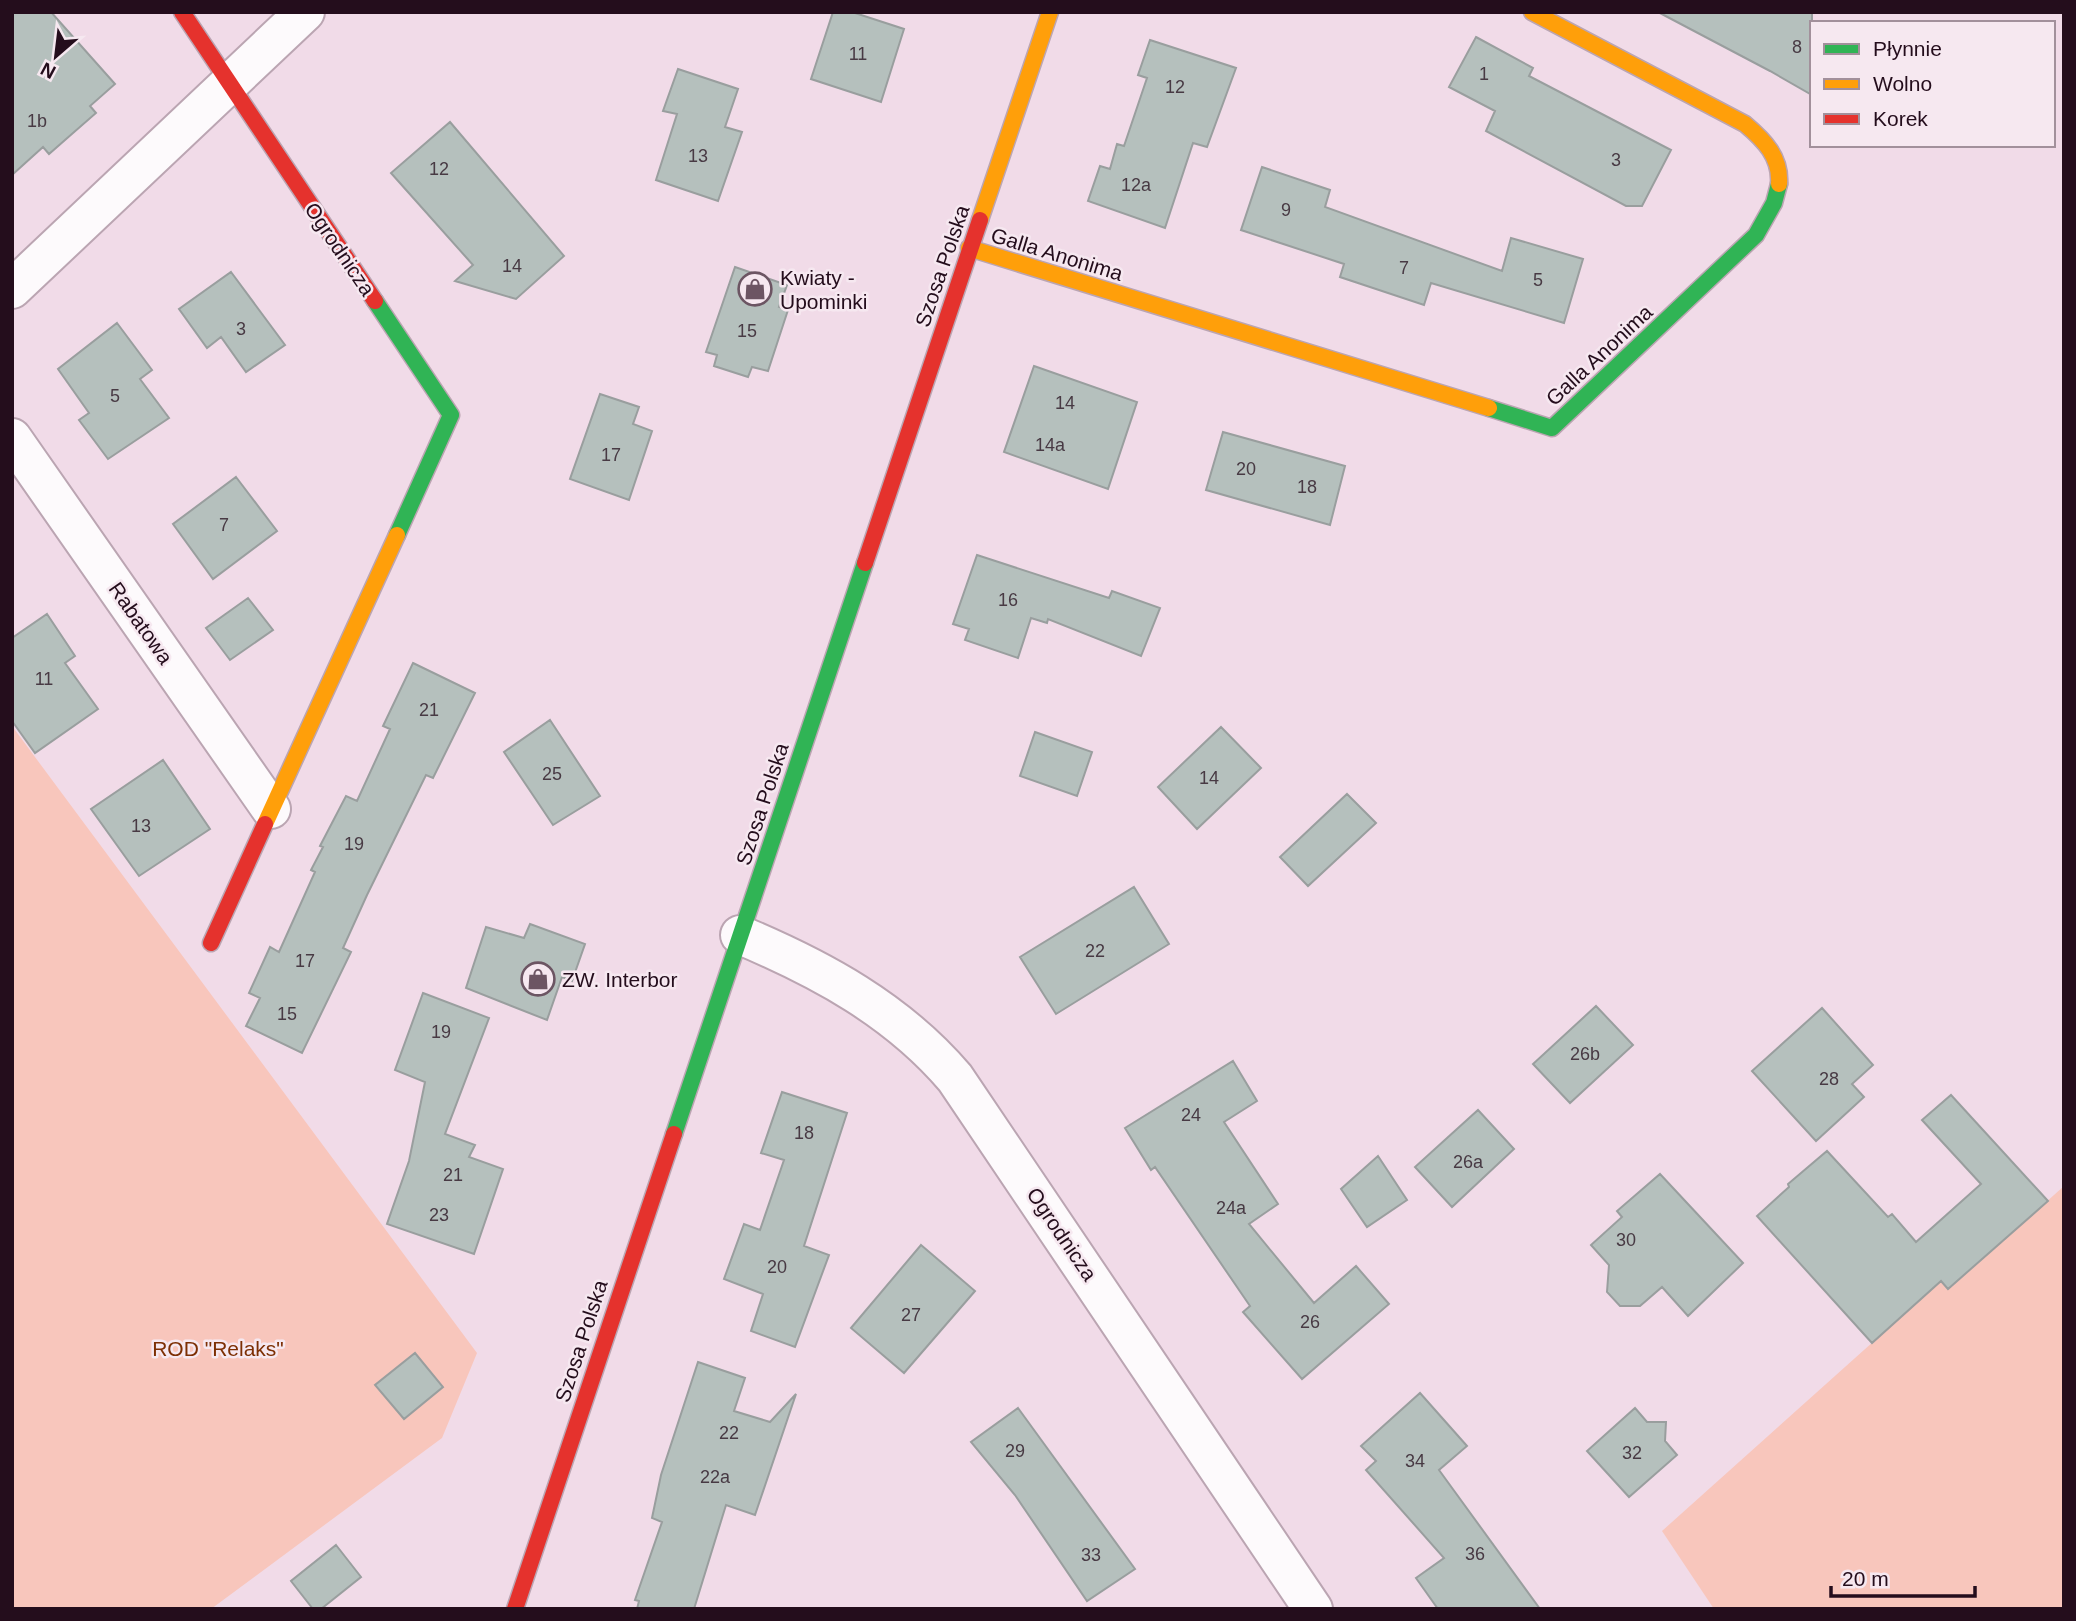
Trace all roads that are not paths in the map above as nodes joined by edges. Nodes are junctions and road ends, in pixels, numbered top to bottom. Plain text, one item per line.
1 (182, 12) edge
2 (305, 12) edge
3 (1050, 12) edge
4 (1532, 12) edge
5 (230, 83) junction
6 (970, 248) junction
7 (12, 289) edge
8 (12, 438) edge
9 (271, 809) junction
10 (740, 935) junction
11 (211, 943) dead end
12 (515, 1609) edge
13 (1312, 1609) edge

1 - 5 street, Ogrodnicza
2 - 5 street
3 - 6 street, Szosa Polska
4 - 6 street, Galla Anonima
5 - 7 street
5 - 9 street, Ogrodnicza
6 - 10 street, Szosa Polska
8 - 9 street, Rabatowa
9 - 11 street
10 - 12 street, Szosa Polska
10 - 13 street, Ogrodnicza

